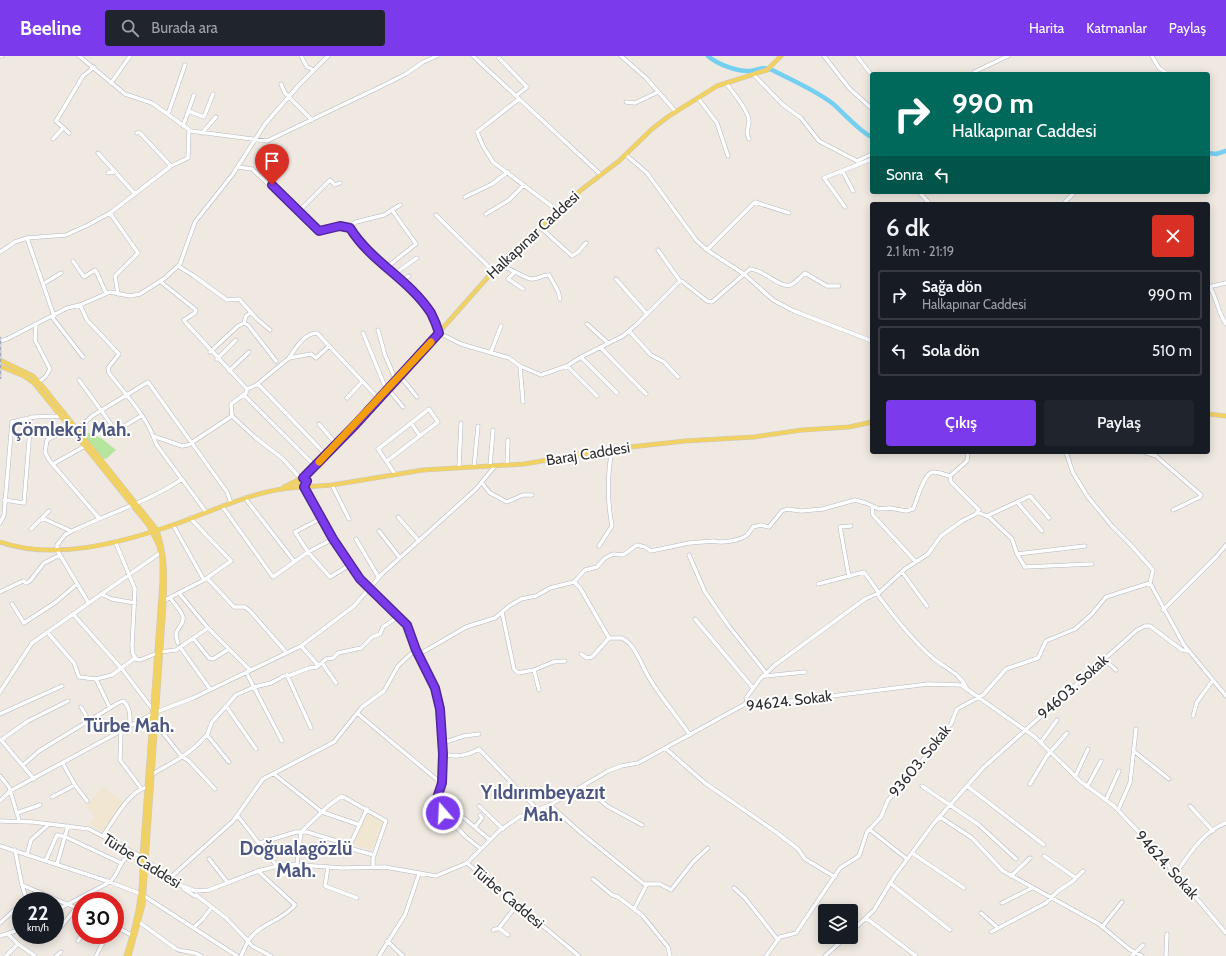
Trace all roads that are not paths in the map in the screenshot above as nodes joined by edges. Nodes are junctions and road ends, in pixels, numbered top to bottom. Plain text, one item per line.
1 (79, 56) edge
2 (130, 56) edge
3 (301, 56) edge
4 (328, 56) edge
5 (437, 56) edge
6 (473, 56) edge
7 (621, 56) edge
8 (781, 56) edge
9 (824, 56) edge
10 (857, 56) edge
11 (1008, 56) edge
12 (1152, 56) edge
13 (499, 58) dead end
14 (185, 65) dead end
15 (94, 67) junction
16 (314, 70) junction
17 (974, 72) edge
18 (1165, 72) edge
19 (870, 73) dead end
20 (754, 75) junction
21 (111, 83) junction
22 (726, 83) junction
23 (280, 84) dead end
24 (658, 92) junction
25 (213, 94) dead end
26 (194, 95) dead end
27 (289, 96) junction
28 (518, 98) junction
29 (698, 98) junction
30 (626, 102) dead end
31 (870, 107) edge
32 (188, 111) junction
33 (676, 112) junction
34 (168, 114) junction
35 (216, 117) dead end
36 (312, 120) junction
37 (183, 126) junction
38 (63, 128) junction
39 (189, 130) junction
40 (69, 133) dead end
41 (137, 133) dead end
42 (202, 133) junction
43 (53, 139) dead end
44 (749, 139) dead end
45 (256, 140) junction
46 (98, 153) dead end
47 (626, 155) junction
48 (870, 155) edge
49 (728, 156) dead end
50 (870, 160) edge
51 (857, 163) junction
52 (171, 166) junction
53 (238, 167) junction
54 (114, 172) junction
55 (508, 172) junction
56 (843, 172) junction
57 (108, 173) dead end
58 (599, 173) dead end
59 (340, 183) dead end
60 (524, 185) junction
61 (853, 191) dead end
62 (135, 194) junction
63 (921, 194) edge
64 (1073, 194) edge
65 (465, 197) dead end
66 (928, 202) edge
67 (1065, 202) edge
68 (400, 205) dead end
69 (845, 207) dead end
70 (392, 210) junction
71 (558, 211) junction
72 (298, 212) junction
73 (110, 213) junction
74 (789, 213) dead end
75 (486, 214) dead end
76 (436, 215) dead end
77 (540, 227) junction
78 (348, 228) junction
79 (27, 238) junction
80 (586, 243) dead end
81 (658, 250) dead end
82 (707, 250) junction
83 (0, 252) edge
84 (417, 258) dead end
85 (73, 261) dead end
86 (178, 266) junction
87 (498, 266) junction
88 (387, 267) junction
89 (493, 271) junction
90 (514, 272) junction
91 (61, 273) dead end
92 (394, 274) junction
93 (744, 274) junction
94 (409, 276) dead end
95 (616, 279) dead end
96 (402, 281) junction
97 (680, 281) junction
98 (161, 282) junction
99 (1226, 283) edge
100 (43, 284) junction
101 (839, 286) dead end
102 (1210, 287) edge
103 (1210, 288) edge
104 (523, 289) dead end
105 (106, 293) junction
106 (118, 294) junction
107 (560, 299) dead end
108 (80, 305) junction
109 (251, 312) junction
110 (647, 314) junction
111 (53, 316) junction
112 (244, 323) junction
113 (587, 324) dead end
114 (1226, 324) edge
115 (36, 325) junction
116 (501, 326) dead end
117 (270, 330) dead end
118 (378, 330) dead end
119 (629, 331) junction
120 (363, 333) dead end
121 (439, 333) junction
122 (236, 340) dead end
123 (870, 340) edge
124 (0, 341) edge
125 (608, 344) junction
126 (329, 346) junction
127 (600, 348) junction
128 (210, 352) junction
129 (249, 352) dead end
130 (491, 352) junction
131 (83, 357) dead end
132 (581, 357) junction
133 (289, 358) junction
134 (217, 359) junction
135 (0, 360) edge
136 (276, 361) dead end
137 (0, 366) edge
138 (520, 366) junction
139 (567, 366) junction
140 (229, 371) junction
141 (400, 376) junction
142 (678, 377) dead end
143 (79, 380) dead end
144 (396, 381) junction
145 (39, 382) junction
146 (362, 382) junction
147 (256, 385) junction
148 (247, 389) junction
149 (388, 390) junction
150 (617, 393) dead end
151 (244, 394) junction
152 (646, 394) dead end
153 (126, 396) junction
154 (597, 396) dead end
155 (416, 397) dead end
156 (347, 398) dead end
157 (379, 399) junction
158 (523, 402) dead end
159 (403, 407) dead end
160 (102, 411) junction
161 (1210, 414) edge
162 (61, 416) junction
163 (141, 416) junction
164 (232, 416) junction
165 (1226, 416) edge
166 (31, 417) junction
167 (870, 422) edge
168 (411, 423) junction
169 (461, 423) dead end
170 (319, 424) dead end
171 (478, 426) dead end
172 (70, 428) junction
173 (77, 430) junction
174 (493, 430) dead end
175 (154, 436) junction
176 (420, 436) junction
177 (508, 440) dead end
178 (192, 444) junction
179 (336, 445) junction
180 (85, 446) junction
181 (612, 449) junction
182 (968, 454) edge
183 (1067, 454) edge
184 (1150, 454) edge
185 (326, 455) junction
186 (387, 460) junction
187 (53, 464) junction
188 (507, 465) junction
189 (315, 466) junction
190 (474, 466) junction
191 (490, 466) junction
192 (495, 466) junction
193 (459, 467) junction
194 (395, 474) junction
195 (950, 476) junction
196 (300, 478) junction
197 (182, 479) junction
198 (482, 483) junction
199 (332, 485) junction
200 (303, 487) junction
201 (282, 488) junction
202 (532, 495) dead end
203 (245, 498) junction
204 (4, 500) junction
205 (1017, 502) junction
206 (231, 503) junction
207 (133, 504) junction
208 (222, 506) junction
209 (872, 506) junction
210 (1173, 510) dead end
211 (49, 511) dead end
212 (206, 512) junction
213 (978, 512) junction
214 (987, 516) junction
215 (398, 517) dead end
216 (42, 518) junction
217 (99, 518) junction
218 (190, 518) junction
219 (322, 518) junction
220 (1049, 518) dead end
221 (349, 519) dead end
222 (0, 523) edge
223 (173, 525) junction
224 (852, 526) dead end
225 (31, 529) dead end
226 (157, 530) junction
227 (379, 531) dead end
228 (1042, 531) dead end
229 (71, 532) junction
230 (151, 532) junction
231 (333, 539) junction
232 (356, 539) dead end
233 (115, 541) junction
234 (419, 541) junction
235 (0, 542) edge
236 (1226, 545) edge
237 (598, 546) dead end
238 (1085, 546) dead end
239 (308, 552) junction
240 (59, 553) junction
241 (160, 553) junction
242 (1017, 554) junction
243 (689, 555) dead end
244 (400, 558) junction
245 (294, 561) junction
246 (916, 562) junction
247 (1092, 564) dead end
248 (350, 565) junction
249 (902, 572) junction
250 (130, 575) junction
251 (849, 577) junction
252 (379, 578) junction
253 (205, 579) junction
254 (574, 582) junction
255 (1150, 583) junction
256 (77, 584) junction
257 (818, 584) dead end
258 (370, 590) junction
259 (0, 592) edge
260 (179, 593) junction
261 (878, 593) junction
262 (101, 594) junction
263 (170, 598) junction
264 (88, 602) junction
265 (162, 602) junction
266 (135, 603) junction
267 (12, 604) dead end
268 (927, 606) dead end
269 (1163, 610) junction
270 (502, 612) junction
271 (73, 614) junction
272 (399, 616) junction
273 (695, 619) dead end
274 (208, 628) junction
275 (47, 632) junction
276 (193, 638) junction
277 (609, 638) junction
278 (179, 645) junction
279 (301, 646) junction
280 (229, 649) junction
281 (416, 650) junction
282 (1187, 651) junction
283 (158, 652) junction
284 (286, 652) junction
285 (581, 654) dead end
286 (418, 655) junction
287 (135, 658) junction
288 (565, 661) dead end
289 (1102, 661) junction
290 (322, 663) junction
291 (317, 667) junction
292 (122, 668) junction
293 (534, 670) junction
294 (1116, 670) dead end
295 (248, 671) junction
296 (805, 672) dead end
297 (765, 675) junction
298 (286, 676) junction
299 (96, 679) junction
300 (1213, 680) junction
301 (336, 683) dead end
302 (62, 686) dead end
303 (254, 687) junction
304 (966, 687) junction
305 (753, 688) junction
306 (210, 689) junction
307 (539, 690) dead end
308 (0, 692) edge
309 (1226, 696) edge
310 (980, 697) junction
311 (68, 701) dead end
312 (747, 703) junction
313 (226, 706) junction
314 (81, 707) dead end
315 (110, 708) junction
316 (153, 712) junction
317 (357, 713) junction
318 (0, 714) edge
319 (1193, 716) dead end
320 (89, 720) junction
321 (1056, 720) dead end
322 (155, 723) junction
323 (130, 726) junction
324 (311, 728) dead end
325 (1136, 729) dead end
326 (1026, 730) junction
327 (121, 731) junction
328 (1067, 733) dead end
329 (479, 734) dead end
330 (207, 735) junction
331 (690, 735) junction
332 (1, 740) edge
333 (282, 741) dead end
334 (1041, 742) junction
335 (442, 743) junction
336 (665, 748) junction
337 (256, 749) dead end
338 (1088, 749) dead end
339 (1051, 752) junction
340 (1135, 752) junction
341 (443, 754) junction
342 (182, 757) junction
343 (1101, 761) dead end
344 (230, 762) dead end
345 (62, 764) junction
346 (23, 765) junction
347 (1119, 771) dead end
348 (274, 774) junction
349 (151, 775) junction
350 (0, 776) edge
351 (1075, 777) junction
352 (34, 779) junction
353 (1169, 779) dead end
354 (442, 783) junction
355 (1030, 784) dead end
356 (75, 785) junction
357 (584, 786) junction
358 (922, 786) dead end
359 (967, 786) junction
360 (147, 787) junction
361 (1088, 787) junction
362 (141, 788) junction
363 (215, 789) dead end
364 (10, 791) junction
365 (52, 797) dead end
366 (1106, 800) junction
367 (0, 801) edge
368 (87, 801) dead end
369 (40, 805) dead end
370 (550, 805) junction
371 (479, 806) dead end
372 (949, 806) junction
373 (1190, 806) dead end
374 (367, 809) junction
375 (538, 810) junction
376 (1118, 810) junction
377 (322, 812) junction
378 (17, 813) junction
379 (237, 815) junction
380 (480, 815) dead end
381 (940, 817) junction
382 (464, 818) dead end
383 (19, 820) junction
384 (0, 821) edge
385 (1226, 822) edge
386 (49, 824) junction
387 (360, 825) junction
388 (642, 825) dead end
389 (68, 826) junction
390 (475, 827) junction
391 (503, 829) junction
392 (869, 829) junction
393 (1213, 831) junction
394 (301, 832) junction
395 (65, 836) junction
396 (103, 836) junction
397 (490, 840) junction
398 (260, 843) junction
399 (350, 845) junction
400 (1044, 845) dead end
401 (0, 846) edge
402 (708, 848) dead end
403 (481, 849) junction
404 (15, 850) junction
405 (135, 853) junction
406 (912, 853) junction
407 (27, 855) junction
408 (374, 855) junction
409 (1044, 856) dead end
410 (142, 857) junction
411 (1030, 858) dead end
412 (209, 859) dead end
413 (907, 859) junction
414 (1016, 859) dead end
415 (46, 860) junction
416 (147, 860) junction
417 (121, 863) junction
418 (467, 863) junction
419 (57, 864) junction
420 (297, 864) junction
421 (276, 865) junction
422 (328, 867) junction
423 (373, 868) junction
424 (1083, 870) dead end
425 (258, 871) junction
426 (419, 874) junction
427 (1011, 876) junction
428 (1174, 876) junction
429 (835, 877) junction
430 (170, 878) junction
431 (1076, 878) junction
432 (593, 879) dead end
433 (110, 882) junction
434 (228, 883) junction
435 (890, 883) junction
436 (647, 884) junction
437 (22, 885) junction
438 (178, 886) junction
439 (734, 888) dead end
440 (964, 888) dead end
441 (1032, 888) junction
442 (196, 890) junction
443 (206, 891) junction
444 (24, 892) edge
445 (143, 895) junction
446 (196, 895) junction
447 (357, 898) dead end
448 (1052, 898) junction
449 (1122, 902) dead end
450 (68, 903) junction
451 (1002, 903) dead end
452 (64, 905) edge
453 (72, 905) edge
454 (516, 906) junction
455 (212, 907) junction
456 (634, 909) junction
457 (12, 913) edge
458 (981, 913) dead end
459 (72, 914) edge
460 (866, 918) junction
461 (139, 922) junction
462 (64, 923) edge
463 (0, 924) edge
464 (858, 925) edge
465 (1102, 926) junction
466 (194, 927) junction
467 (499, 928) junction
468 (998, 928) junction
469 (493, 930) dead end
470 (950, 930) dead end
471 (124, 931) edge
472 (12, 932) edge
473 (992, 932) dead end
474 (1226, 933) edge
475 (8, 934) junction
476 (1166, 934) dead end
477 (508, 935) dead end
478 (0, 936) edge
479 (134, 936) junction
480 (12, 938) edge
481 (778, 940) junction
482 (248, 941) junction
483 (387, 942) junction
484 (18, 944) joint
485 (102, 944) edge
486 (838, 944) edge
487 (1143, 945) dead end
488 (61, 952) dead end
489 (1134, 954) edge
490 (6, 956) edge
491 (35, 956) edge
492 (56, 956) edge
493 (93, 956) edge
494 (96, 956) edge
495 (126, 956) edge
496 (129, 956) edge
497 (201, 956) edge
498 (237, 956) edge
499 (241, 956) edge
500 (271, 956) edge
501 (379, 956) edge
502 (403, 956) edge
503 (579, 956) edge
504 (670, 956) edge
505 (766, 956) edge
506 (825, 956) edge
507 (916, 956) edge
508 (1142, 956) edge
509 (1166, 956) edge

1 - 15 street
2 - 21 street
3 - 16 street
4 - 16 street
5 - 36 street
6 - 28 street
7 - 24 street
8 - 20 main road, Halkapınar Caddesi
9 - 31 street
10 - 19 street
11 - 17 street
12 - 18 street
13 - 28 street
14 - 34 street
15 - 21 street
15 - 38 street
16 - 27 street
20 - 22 main road, Halkapınar Caddesi
20 - 51 street
21 - 34 street
22 - 29 main road, Halkapınar Caddesi
22 - 44 street
23 - 27 street
24 - 30 street
24 - 33 street
25 - 32 street
26 - 32 street
27 - 36 street
27 - 45 street
28 - 55 street
28 - 58 street
29 - 33 main road, Halkapınar Caddesi
29 - 49 street
32 - 37 street
33 - 47 main road, Halkapınar Caddesi
34 - 37 street
35 - 42 street
36 - 45 street
37 - 39 street
38 - 40 street
38 - 43 street
39 - 42 street
39 - 52 street
41 - 52 street
42 - 45 street
45 - 53 street
46 - 54 street
47 - 71 main road, Halkapınar Caddesi
47 - 82 street
48 - 51 street
50 - 51 street
51 - 56 street
52 - 62 street
53 - 72 street
53 - 86 street
54 - 57 street
54 - 62 street
55 - 60 street
55 - 65 street
56 - 61 street
56 - 69 street
59 - 72 street
60 - 71 street
60 - 75 street
62 - 73 street
63 - 66 street
64 - 67 street
68 - 70 street
70 - 78 street
70 - 88 street
71 - 77 main road, Halkapınar Caddesi
72 - 78 street
73 - 79 street
73 - 106 street
74 - 82 street
76 - 89 street
77 - 80 street
77 - 87 main road, Halkapınar Caddesi
78 - 88 street
79 - 83 street
79 - 100 street
81 - 97 street
82 - 93 street
84 - 92 street
85 - 105 street
86 - 98 street
86 - 109 street
87 - 89 main road, Halkapınar Caddesi
87 - 90 street
88 - 92 street
89 - 121 main road, Halkapınar Caddesi
90 - 104 street
90 - 107 street
91 - 100 street
92 - 96 street
93 - 97 street
93 - 101 street
93 - 123 street
94 - 96 street
95 - 110 street
96 - 121 street
97 - 110 street
98 - 106 street
98 - 128 street
99 - 102 street
100 - 111 street
103 - 114 street
105 - 106 street
105 - 108 street
108 - 111 street
108 - 153 street
109 - 112 street
109 - 117 street
110 - 119 street
111 - 115 street
111 - 131 street
112 - 128 street
112 - 136 street
113 - 125 street
115 - 124 street
115 - 145 street
116 - 130 street
118 - 144 street
119 - 125 street
119 - 142 street
120 - 149 street
121 - 130 street
121 - 141 main road, Halkapınar Caddesi
122 - 134 street
125 - 127 street
126 - 133 street
126 - 133 street
126 - 146 street
127 - 132 street
127 - 152 street
128 - 134 street
129 - 140 street
130 - 138 street
132 - 139 street
132 - 150 street
133 - 147 street
134 - 140 street
135 - 145 main road
137 - 162 main road
138 - 139 street
138 - 158 street
139 - 154 street
140 - 148 street
141 - 144 main road, Halkapınar Caddesi
141 - 155 street
143 - 160 street
144 - 149 main road, Halkapınar Caddesi
145 - 173 main road
146 - 156 street
146 - 157 street
147 - 148 street
147 - 185 street
148 - 151 street
149 - 157 main road, Halkapınar Caddesi
149 - 159 street
151 - 164 street
151 - 189 street
153 - 160 street
153 - 163 street
153 - 178 street
157 - 179 main road, Halkapınar Caddesi
160 - 163 street
160 - 173 street
161 - 165 main road
162 - 166 street
162 - 172 main road
163 - 175 street
164 - 178 street
164 - 196 street
166 - 204 street
166 - 204 street
167 - 181 main road, Baraj Caddesi
168 - 176 street
168 - 176 street
168 - 186 street
169 - 193 street
170 - 179 street
171 - 190 street
172 - 180 main road
172 - 187 street
173 - 207 main road
174 - 191 street
175 - 178 street
175 - 197 street
176 - 186 street
177 - 188 street
178 - 206 street
179 - 185 main road, Halkapınar Caddesi
180 - 187 street
180 - 207 main road
181 - 188 main road, Baraj Caddesi
181 - 237 street
182 - 195 street
183 - 255 street
184 - 210 street
185 - 189 main road, Halkapınar Caddesi
186 - 194 street
187 - 217 street
188 - 192 main road, Baraj Caddesi
189 - 196 main road, Halkapınar Caddesi
190 - 191 main road, Baraj Caddesi
190 - 193 main road, Baraj Caddesi
191 - 192 main road, Baraj Caddesi
192 - 198 street
193 - 194 main road, Baraj Caddesi
194 - 199 main road, Baraj Caddesi
195 - 209 street
195 - 213 street
196 - 200 main road
196 - 200 main road
196 - 201 main road, Halkapınar Caddesi
197 - 207 street
197 - 212 street
198 - 202 street
198 - 234 street
199 - 200 main road, Baraj Caddesi
199 - 221 street
200 - 201 main road, Baraj Caddesi
200 - 219 street
201 - 203 main road
203 - 206 main road
203 - 245 street
204 - 222 street
205 - 214 street
205 - 220 street
205 - 228 street
206 - 208 main road
207 - 217 street
207 - 226 main road
207 - 230 main road
208 - 212 main road
208 - 245 street
209 - 246 street
209 - 254 street
211 - 216 street
212 - 218 main road
213 - 214 street
213 - 246 street
214 - 242 street
215 - 234 street
216 - 225 street
216 - 229 street
217 - 229 street
218 - 223 main road
218 - 253 street
219 - 231 street
219 - 239 street
223 - 226 main road
223 - 253 street
224 - 251 street
226 - 230 main road
226 - 265 main road
227 - 244 street
229 - 240 street
230 - 233 main road
230 - 241 main road
231 - 239 street
231 - 248 street
232 - 252 street
233 - 240 main road
233 - 250 street
234 - 244 street
235 - 240 main road
236 - 269 street
238 - 242 street
239 - 245 street
239 - 248 street
240 - 256 street
240 - 259 street
241 - 250 street
241 - 265 main road
242 - 247 street
243 - 297 street
244 - 252 street
246 - 249 street
248 - 258 street
249 - 261 street
249 - 268 street
250 - 262 street
250 - 266 street
251 - 257 street
251 - 261 street
252 - 258 street
253 - 260 street
253 - 284 street
254 - 270 street
254 - 277 street
255 - 269 street
255 - 310 street, 93603. Sokak
256 - 264 street
256 - 267 street
258 - 272 street
258 - 279 street
260 - 263 street
260 - 274 street
261 - 297 street
261 - 304 street
262 - 264 street
262 - 266 street
263 - 265 street
263 - 278 street
264 - 271 street
265 - 283 main road
266 - 287 street
269 - 282 street
270 - 286 street
270 - 293 street
271 - 275 street
271 - 292 street
272 - 281 street
272 - 290 street
273 - 305 street
274 - 276 street
274 - 280 street
275 - 299 street
275 - 308 street
276 - 278 street
276 - 280 street
277 - 285 street
277 - 331 street
278 - 283 street
278 - 306 street
279 - 284 street
279 - 291 street
280 - 295 street
281 - 286 street
281 - 317 street
282 - 289 street, 94603. Sokak
282 - 300 street
283 - 287 street
283 - 316 main road
284 - 295 street
286 - 335 street
287 - 292 street
288 - 293 street
289 - 294 street
289 - 326 street, 94603. Sokak
290 - 291 street
290 - 301 street
291 - 298 street
292 - 299 street
292 - 316 street
293 - 307 street
295 - 303 street
295 - 306 street
296 - 297 street
297 - 305 street
298 - 303 street
298 - 324 street
299 - 315 street
300 - 309 street
300 - 319 street
302 - 318 street
303 - 313 street
303 - 333 street
304 - 310 street, 94624. Sokak
304 - 312 street, 94624. Sokak
305 - 312 street
306 - 316 street
310 - 326 street, 94624. Sokak
310 - 392 street, 93603. Sokak
311 - 332 street
312 - 331 street, 94624. Sokak
313 - 330 street
313 - 337 street
314 - 320 street
315 - 320 street
315 - 323 street
316 - 322 main road
316 - 323 street
316 - 360 main road
317 - 348 street
317 - 354 street
320 - 346 street
321 - 334 street
322 - 342 street
322 - 349 main road
323 - 327 street
325 - 340 street
326 - 334 street, 94624. Sokak
326 - 359 street, 94603. Sokak
327 - 345 street
327 - 362 street
328 - 339 street
329 - 335 street
330 - 342 street
330 - 344 street
331 - 336 street, 94624. Sokak
332 - 346 street
334 - 339 street, 94624. Sokak
335 - 341 street
336 - 357 street, 94624. Sokak
336 - 429 street
338 - 351 street
339 - 351 street, 94624. Sokak
339 - 355 street
340 - 353 street
340 - 376 street
341 - 354 street
341 - 375 street
342 - 349 street
342 - 363 street
343 - 361 street
345 - 352 street
345 - 356 street
346 - 352 street
347 - 366 street
348 - 377 street
348 - 379 street
349 - 416 main road
350 - 364 street
351 - 361 street, 94624. Sokak
352 - 364 street
354 - 403 street
356 - 365 street
356 - 368 street
357 - 370 street, 94624. Sokak
357 - 388 street
358 - 372 street
359 - 372 street, 94603. Sokak
359 - 400 street
360 - 362 street
360 - 410 main road
361 - 366 street, 94624. Sokak
362 - 396 street
364 - 367 street
364 - 378 street
366 - 376 street, 94624. Sokak
369 - 378 street
370 - 375 street, 94624. Sokak
370 - 436 street
371 - 391 street
372 - 381 street, 94603. Sokak
372 - 414 street
373 - 393 street
374 - 377 street
374 - 387 street
374 - 408 street
375 - 391 street, 94624. Sokak
376 - 428 street, 94624. Sokak
377 - 387 street
377 - 394 street
378 - 383 street
379 - 398 street
379 - 430 street
380 - 390 street
381 - 406 street, 94603. Sokak
381 - 427 street
382 - 390 street
383 - 384 street, Türbe Caddesi
383 - 386 street, Türbe Caddesi
385 - 393 street
386 - 389 street, Türbe Caddesi
386 - 407 street
387 - 399 street
389 - 395 street
389 - 396 street, Türbe Caddesi
390 - 397 street
391 - 397 street, 94624. Sokak
392 - 413 street
392 - 429 street, 93603. Sokak
393 - 428 street
394 - 398 street
394 - 399 street
394 - 420 street
395 - 415 street
395 - 417 street
395 - 419 street
396 - 405 street, Türbe Caddesi
397 - 403 street, 94624. Sokak
398 - 421 street
399 - 408 street
401 - 404 street
402 - 436 street
403 - 418 street, 94624. Sokak
404 - 407 street
404 - 437 street
405 - 410 street, Türbe Caddesi
405 - 417 street
406 - 413 street, 94603. Sokak
406 - 440 street
407 - 415 street
408 - 423 street
409 - 431 street
410 - 416 street, Türbe Caddesi
410 - 445 main road
411 - 427 street
412 - 434 street
413 - 435 street, 94603. Sokak
415 - 419 street
416 - 430 street, Türbe Caddesi
416 - 445 main road
417 - 433 street
418 - 426 street, Türbe Caddesi
418 - 454 street, Türbe Caddesi
419 - 433 street
420 - 421 street, Türbe Caddesi
420 - 422 street, Türbe Caddesi
421 - 425 street, Türbe Caddesi
422 - 423 street, Türbe Caddesi
422 - 447 street
423 - 426 street, Türbe Caddesi
424 - 431 street
425 - 434 street, Türbe Caddesi
425 - 482 street
426 - 483 street
427 - 441 street
428 - 474 street, 94624. Sokak
429 - 481 street, 93603. Sokak
430 - 438 street, Türbe Caddesi
431 - 448 street
432 - 456 street
433 - 445 street
433 - 450 street
434 - 443 street, Türbe Caddesi
435 - 460 street, 94603. Sokak
435 - 470 street
436 - 456 street
437 - 444 street
437 - 450 street
438 - 442 street, Türbe Caddesi
438 - 446 street
439 - 481 street
441 - 448 street
441 - 451 street
442 - 443 street, Türbe Caddesi
442 - 446 street
443 - 446 street
445 - 461 main road
445 - 466 street
445 - 479 main road
446 - 455 street
448 - 465 street
448 - 468 street
449 - 465 street
450 - 452 street
450 - 453 street
454 - 467 street
454 - 503 street, Türbe Caddesi
455 - 466 street
455 - 482 street
456 - 504 street
457 - 463 street
458 - 468 street
459 - 462 street
460 - 464 street, 94603. Sokak
460 - 507 street
461 - 479 main road
461 - 497 street
465 - 489 street
466 - 498 street
467 - 469 street
467 - 477 street
468 - 473 street
471 - 479 street
472 - 475 street
475 - 478 street
475 - 480 street
476 - 509 street
479 - 495 main road
479 - 496 main road
481 - 505 street
482 - 499 street
482 - 500 street
483 - 501 street
483 - 502 street
484 - 490 street
484 - 491 street
485 - 494 street
486 - 506 street
487 - 489 street
488 - 492 street
489 - 508 street
493 - 494 street

